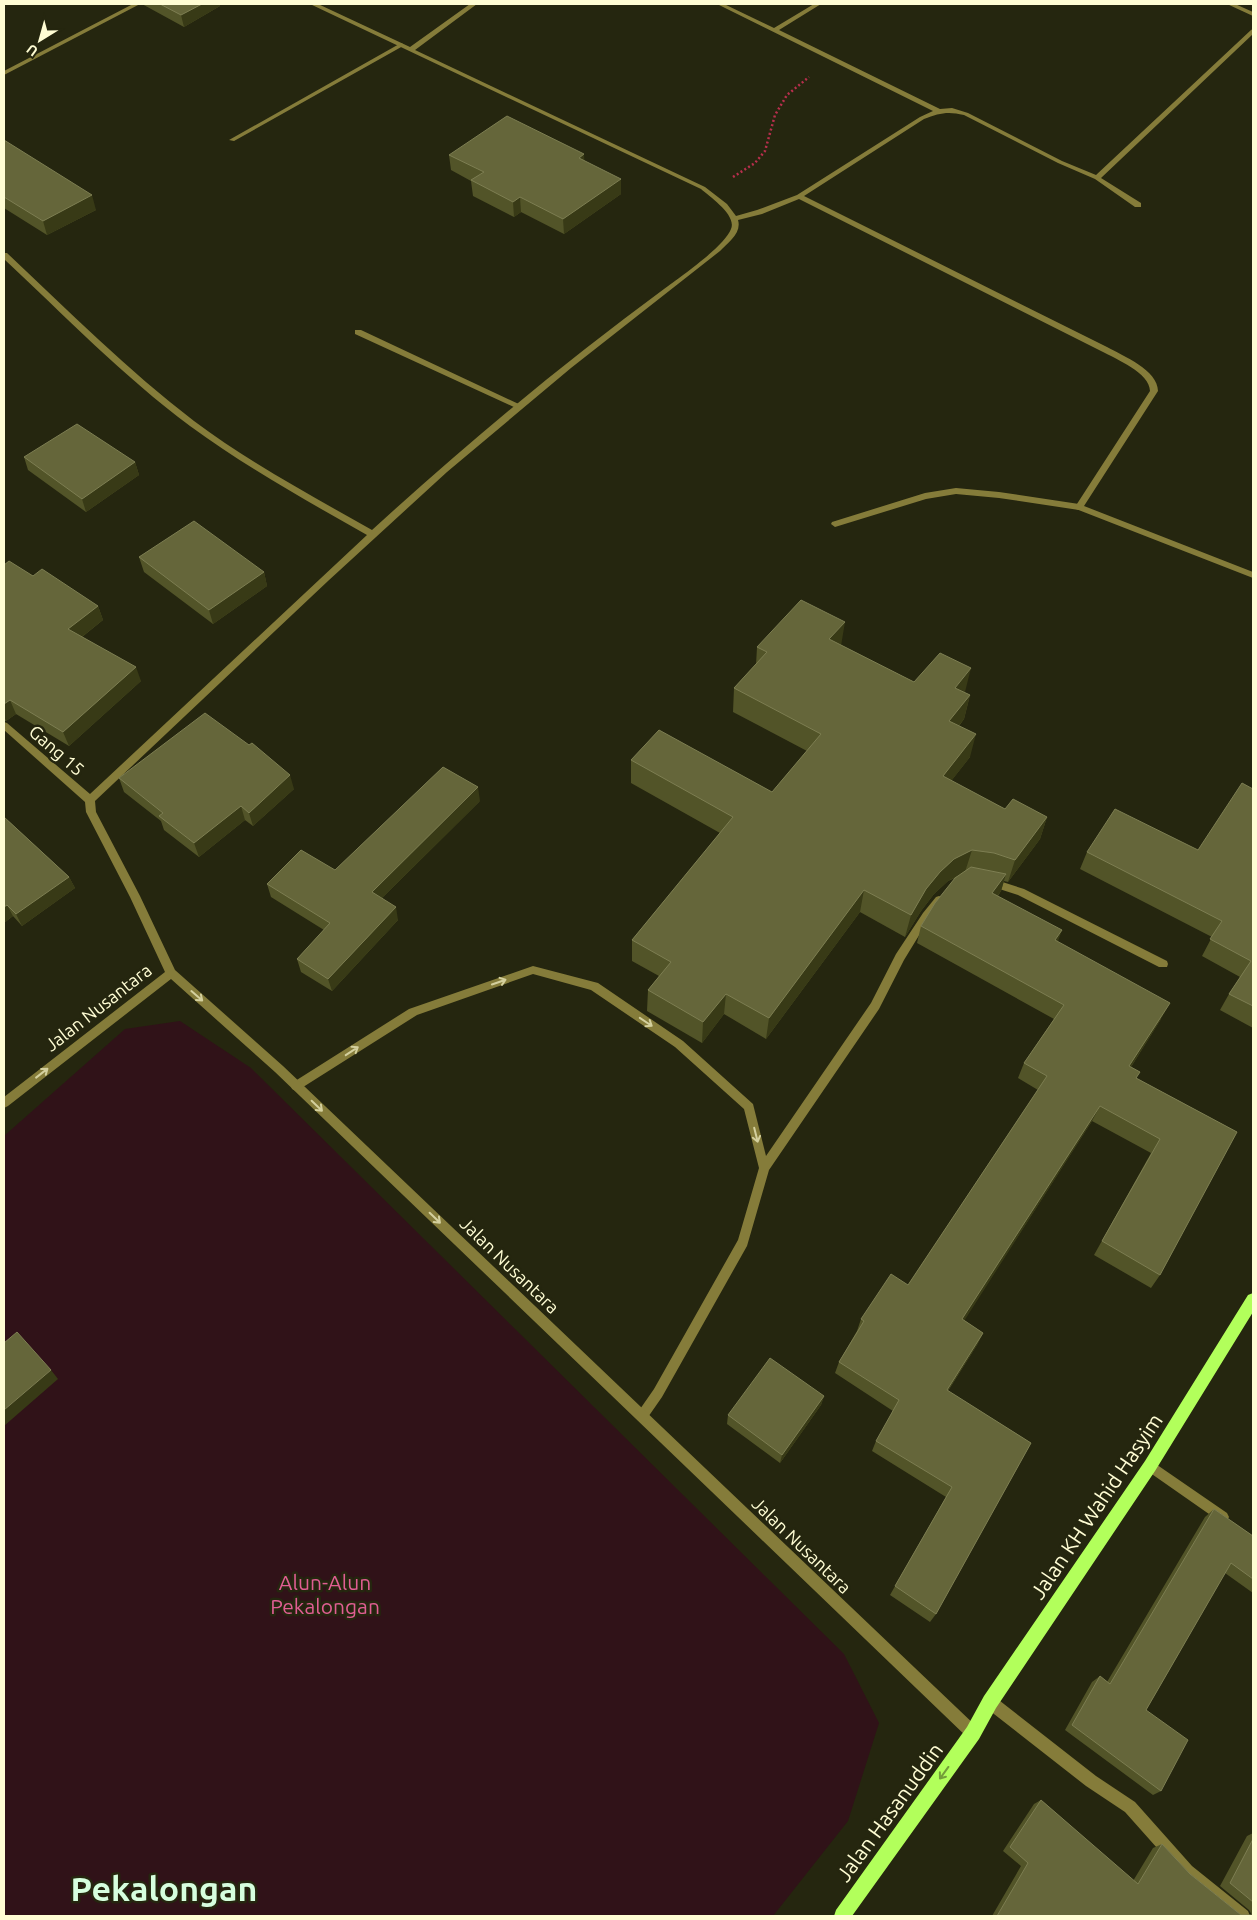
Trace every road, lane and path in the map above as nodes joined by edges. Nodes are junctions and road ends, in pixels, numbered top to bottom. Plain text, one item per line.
1 (137, 4) edge
2 (312, 4) edge
3 (474, 4) edge
4 (720, 4) edge
5 (818, 4) edge
6 (1230, 4) edge
7 (1253, 14) edge
8 (775, 30) junction
9 (1253, 31) edge
10 (400, 45) junction
11 (411, 50) junction
12 (832, 57) junction
13 (4, 73) edge
14 (939, 111) junction
15 (232, 140) dead end
16 (1097, 178) junction
17 (703, 188) junction
18 (799, 196) junction
19 (1138, 205) dead end
20 (735, 218) junction
21 (4, 255) edge
22 (358, 332) dead end
23 (519, 406) junction
24 (1080, 507) junction
25 (835, 524) dead end
26 (374, 535) junction
27 (1253, 575) edge
28 (4, 725) edge
29 (90, 800) junction
30 (980, 880) edge
31 (946, 890) edge
32 (1162, 964) dead end
33 (170, 973) junction
34 (296, 1086) junction
35 (4, 1103) edge
36 (764, 1168) junction
37 (1253, 1300) edge
38 (642, 1416) junction
39 (1150, 1466) junction
40 (1230, 1521) edge
41 (990, 1702) junction
42 (973, 1733) junction
43 (842, 1916) edge
44 (1243, 1916) edge

1 - 13 street
2 - 10 street
3 - 11 street
4 - 8 street
5 - 8 street
6 - 7 street
8 - 12 street
9 - 16 street
10 - 11 street
10 - 15 street
11 - 17 street
12 - 14 street
12 - 17 path
14 - 16 street
14 - 18 street
16 - 19 street
17 - 20 street
18 - 20 street
18 - 24 street
20 - 23 street
21 - 26 street
22 - 23 street
23 - 26 street
24 - 25 street
24 - 27 street
26 - 29 street
28 - 29 street, Gang 15
29 - 33 street
30 - 32 street
31 - 36 street
33 -> 34 street, Jalan Nusantara
35 -> 33 street, Jalan Nusantara
34 -> 36 street
34 -> 38 street, Jalan Nusantara
36 - 38 street
37 - 39 main road, Jalan KH Wahid Hasyim
38 - 42 street, Jalan Nusantara
39 - 40 street
39 - 41 main road, Jalan KH Wahid Hasyim
41 - 42 main road, Jalan KH Wahid Hasyim
41 - 44 street
42 -> 43 main road, Jalan Hasanuddin

